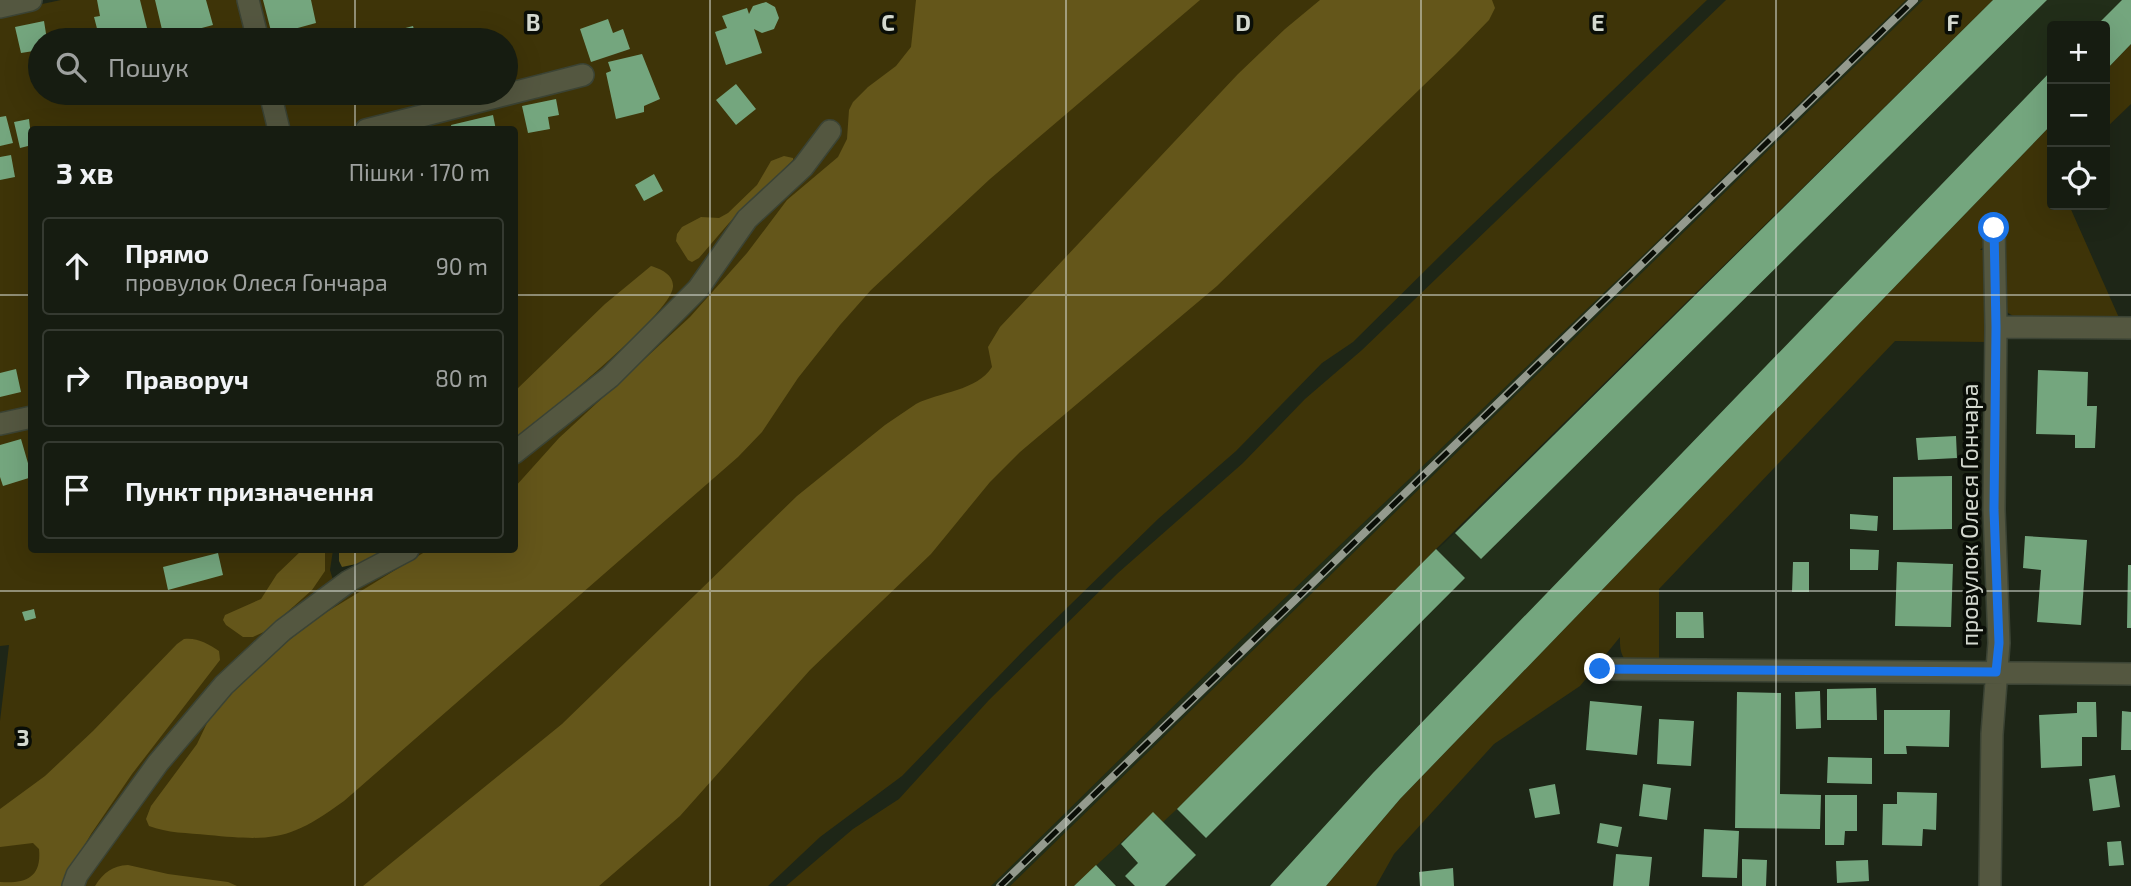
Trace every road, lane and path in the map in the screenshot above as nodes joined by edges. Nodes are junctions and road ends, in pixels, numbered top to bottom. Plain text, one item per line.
1 (31, 0) edge
2 (248, 0) edge
3 (0, 8) edge
4 (255, 28) edge
5 (583, 75) dead end
6 (518, 91) edge
7 (273, 105) edge
8 (465, 105) edge
9 (278, 126) edge
10 (382, 126) edge
11 (830, 131) dead end
12 (1994, 228) dead end
13 (1996, 327) junction
14 (2131, 328) edge
15 (28, 418) edge
16 (0, 424) edge
17 (518, 450) edge
18 (402, 553) edge
19 (1600, 669) dead end
20 (1996, 672) junction
21 (2131, 674) edge
22 (73, 886) edge
23 (1990, 886) edge

1 - 3 street
2 - 4 street
5 - 6 street
7 - 9 street
8 - 10 street
11 - 17 street
12 - 13 street, провулок Олеся Гончара
13 - 14 street
13 - 20 street, провулок Олеся Гончара
15 - 16 street
18 - 22 street
19 - 20 street
20 - 21 street
20 - 23 street, провулок Олеся Гончара

